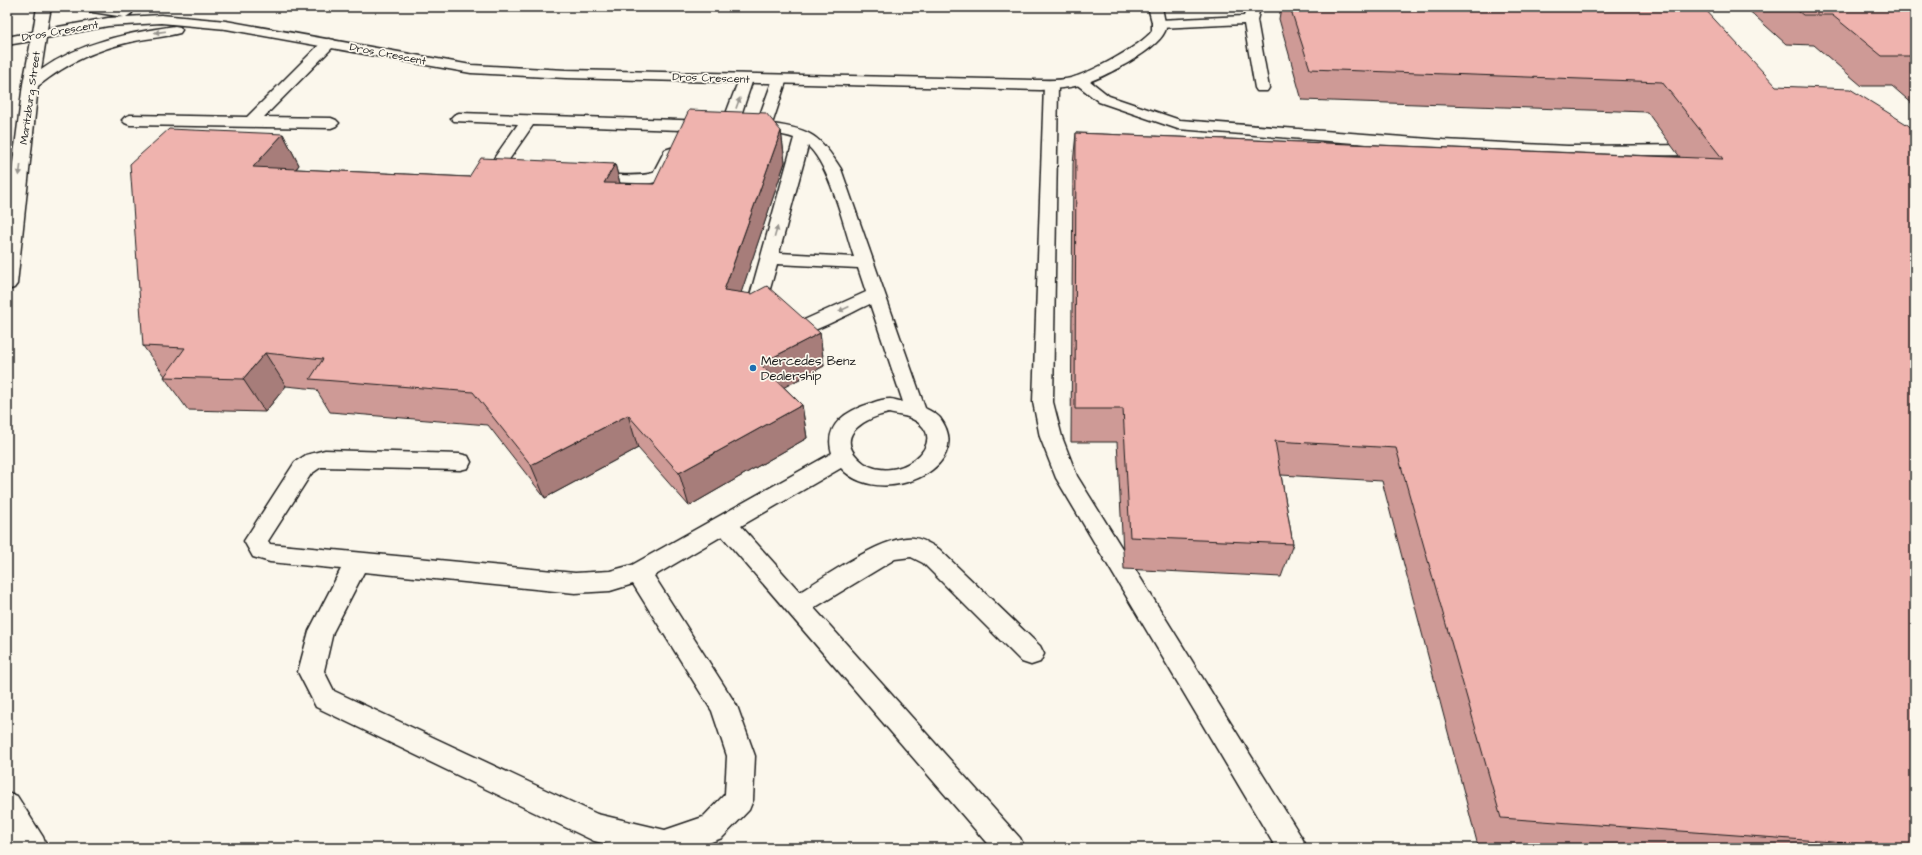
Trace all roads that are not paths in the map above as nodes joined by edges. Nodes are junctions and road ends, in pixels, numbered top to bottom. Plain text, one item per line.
1 (44, 7) edge
2 (86, 7) edge
3 (1155, 7) edge
4 (1252, 14) edge
5 (161, 19) junction
6 (1159, 24) junction
7 (226, 25) junction
8 (40, 34) junction
9 (7, 41) edge
10 (329, 43) junction
11 (746, 79) junction
12 (780, 79) junction
13 (1080, 80) junction
14 (31, 84) junction
15 (1051, 85) junction
16 (1262, 88) dead end
17 (459, 118) dead end
18 (130, 120) dead end
19 (529, 120) junction
20 (251, 122) junction
21 (331, 123) dead end
22 (685, 125) junction
23 (729, 127) junction
24 (764, 128) junction
25 (803, 136) junction
26 (1719, 150) edge
27 (524, 178) edge
28 (577, 180) edge
29 (768, 258) junction
30 (866, 263) junction
31 (7, 284) edge
32 (876, 294) junction
33 (916, 411) junction
34 (844, 456) junction
35 (460, 462) dead end
36 (726, 525) junction
37 (357, 562) junction
38 (639, 573) junction
39 (797, 606) junction
40 (1031, 654) dead end
41 (7, 806) edge
42 (32, 848) edge
43 (1010, 848) edge
44 (1292, 848) edge

1 - 8 main road, Maritzburg Street
2 - 5 main road, Dros Crescent
3 - 6 main road
4 - 6 lane
4 - 16 lane
5 - 7 main road, Dros Crescent
5 - 8 main road, Dros Crescent
6 - 13 main road, Dros Crescent
7 - 10 main road, Dros Crescent
7 -> 14 main road, Dros Crescent
8 - 9 main road, Dros Crescent
8 - 14 main road, Maritzburg Street
10 - 11 main road, Dros Crescent
10 - 20 lane
11 - 12 main road, Dros Crescent
23 -> 11 lane
12 - 15 main road, Dros Crescent
12 - 24 lane
13 - 15 main road, Dros Crescent
13 - 26 lane
14 -> 31 main road, Maritzburg Street
15 - 44 lane
17 - 19 lane
18 - 20 lane
19 - 22 lane
19 - 27 lane
20 - 21 lane
22 - 23 lane
22 - 28 lane
23 - 24 lane
24 - 25 lane
29 -> 25 lane
25 - 30 lane
29 - 30 lane
32 -> 29 lane
30 - 32 lane
32 - 33 lane
33 - 34 lane
33 - 34 lane
34 - 36 lane
35 - 37 lane
36 - 38 lane
36 - 39 lane
37 - 38 lane
37 - 38 lane
39 - 40 lane
39 - 43 lane
41 - 42 main road

